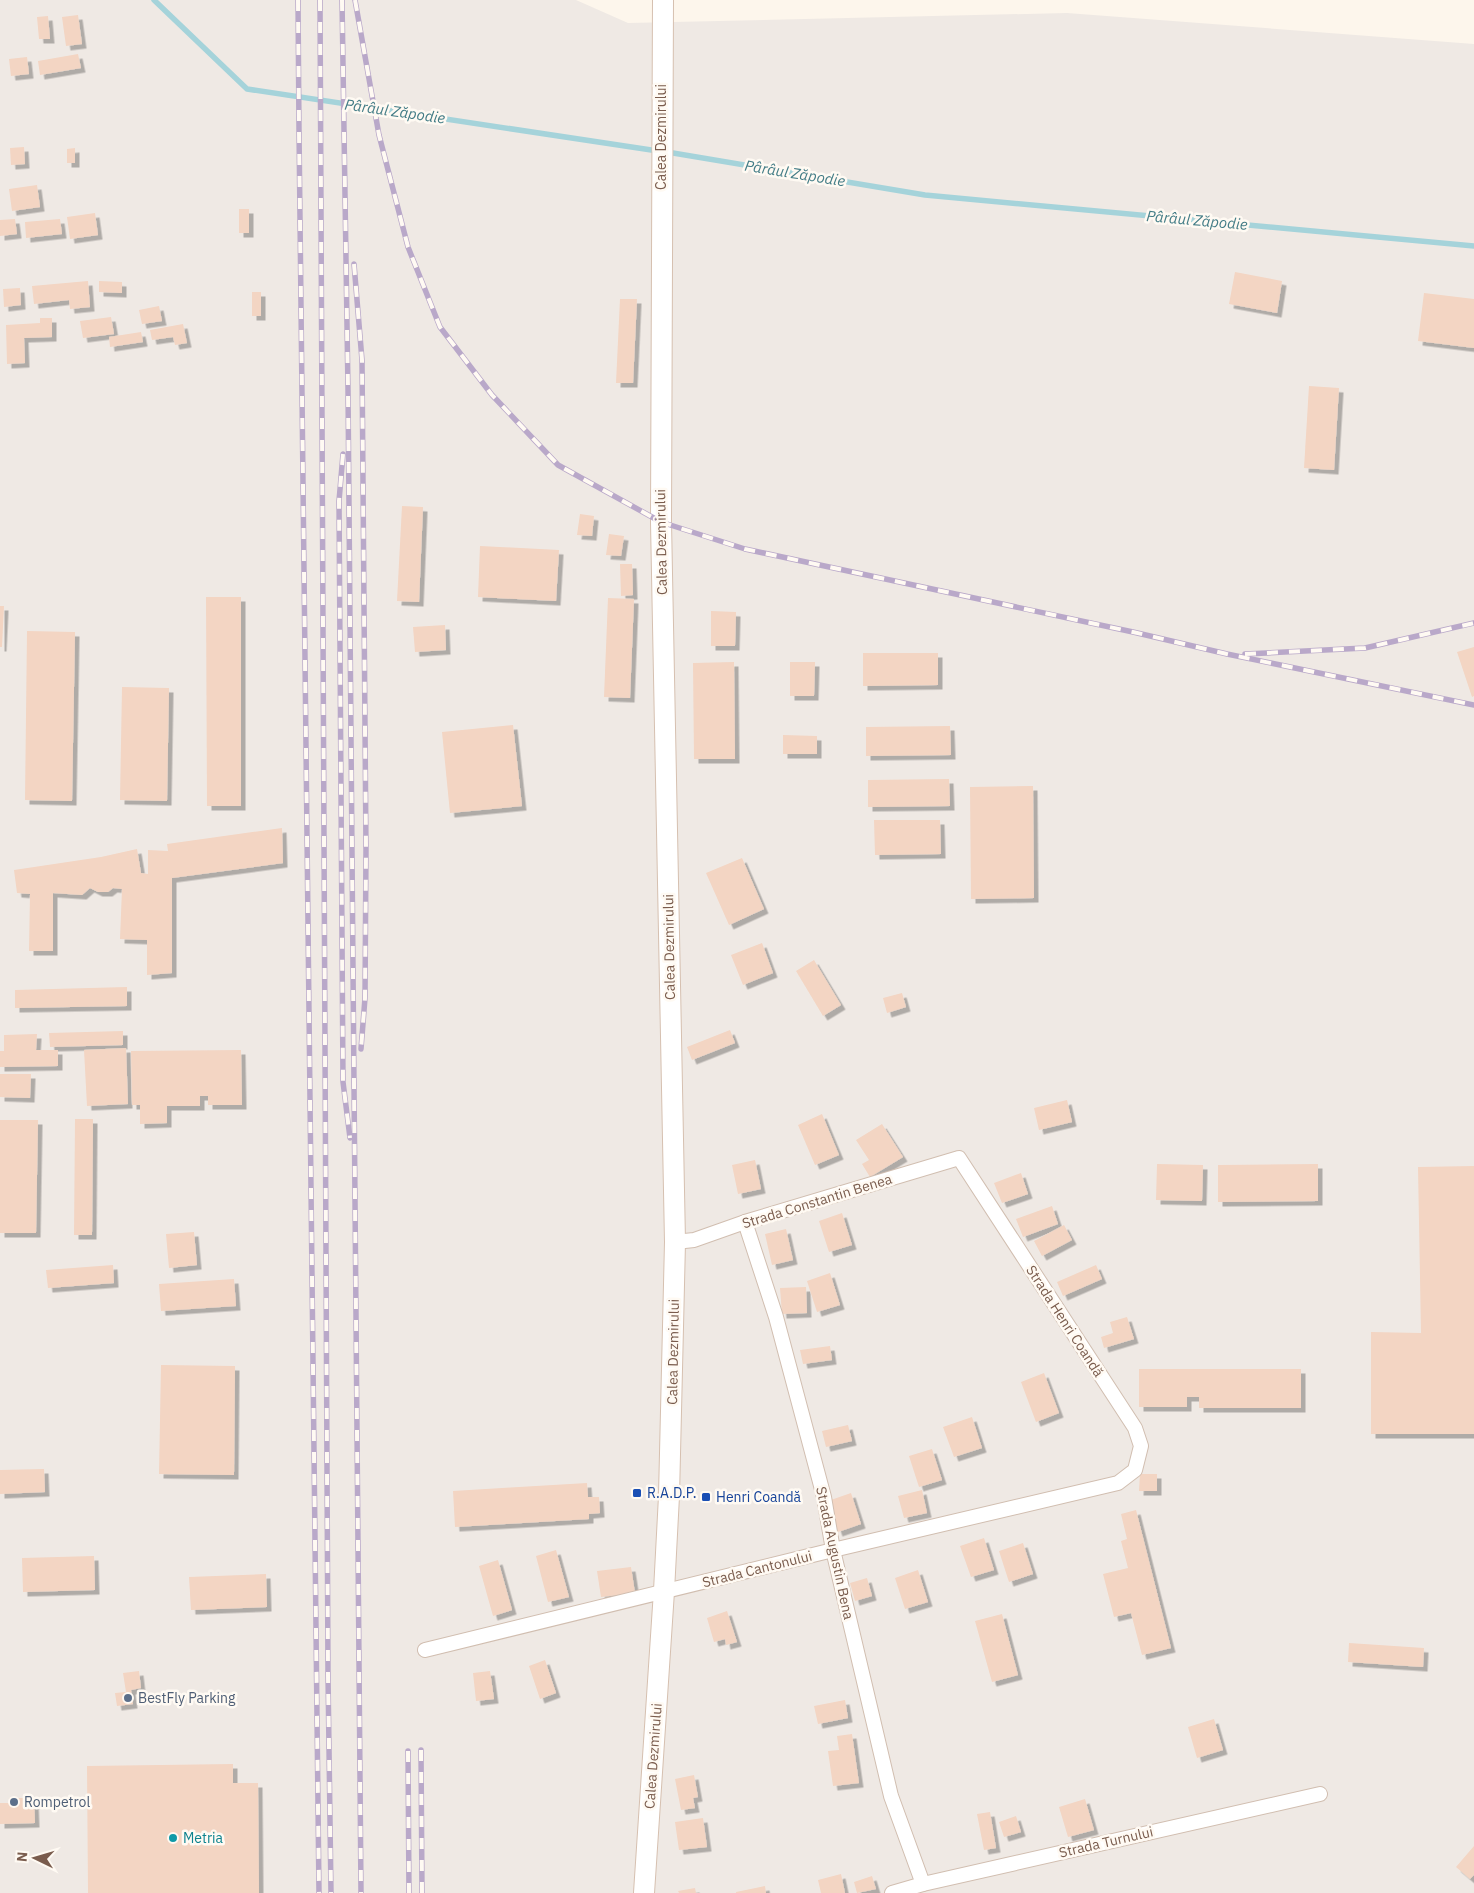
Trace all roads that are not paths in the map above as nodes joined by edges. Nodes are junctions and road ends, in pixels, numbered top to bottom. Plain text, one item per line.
1 (663, 0) edge
2 (959, 1158) joint
3 (745, 1222) junction
4 (675, 1242) junction
5 (1118, 1483) joint
6 (833, 1550) junction
7 (664, 1591) junction
8 (425, 1650) dead end
9 (1320, 1794) dead end
10 (922, 1884) junction
11 (644, 1893) edge
12 (892, 1893) edge

1 - 4 main road, Calea Dezmirului
2 - 3 street, Strada Constantin Benea
2 - 5 street, Strada Henri Coandă
3 - 4 street, Strada Constantin Benea
3 - 6 street, Strada Augustin Bena
4 - 7 main road, Calea Dezmirului
5 - 6 street, Strada Cantonului
6 - 7 street, Strada Cantonului
6 - 10 street, Strada Augustin Bena
7 - 8 street, Strada Cantonului
7 - 11 main road, Calea Dezmirului
9 - 10 street, Strada Turnului
10 - 12 street, Strada Turnului

